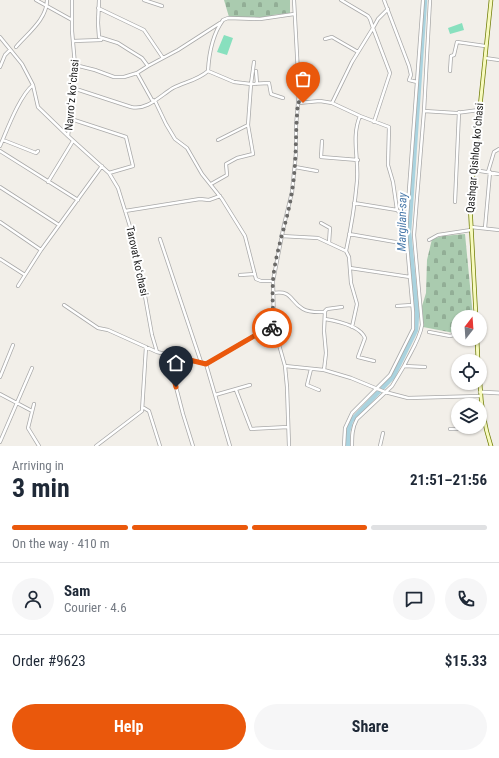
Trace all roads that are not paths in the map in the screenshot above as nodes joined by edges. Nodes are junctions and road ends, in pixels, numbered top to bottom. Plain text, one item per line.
1 (36, 0) edge
2 (48, 0) edge
3 (72, 0) edge
4 (99, 0) edge
5 (144, 0) edge
6 (294, 0) edge
7 (341, 0) edge
8 (384, 0) edge
9 (423, 0) edge
10 (430, 0) edge
11 (491, 0) edge
12 (47, 6) junction
13 (162, 6) dead end
14 (98, 8) junction
15 (388, 9) junction
16 (294, 14) junction
17 (72, 20) junction
18 (222, 22) junction
19 (373, 28) junction
20 (0, 37) edge
21 (102, 38) junction
22 (325, 39) dead end
23 (73, 41) junction
24 (16, 46) dead end
25 (486, 46) junction
26 (10, 50) junction
27 (358, 52) junction
28 (163, 58) junction
29 (484, 58) junction
30 (499, 60) edge
31 (254, 62) dead end
32 (75, 65) junction
33 (148, 66) junction
34 (0, 67) edge
35 (208, 71) junction
36 (256, 71) dead end
37 (450, 71) dead end
38 (138, 73) junction
39 (417, 82) junction
40 (251, 84) junction
41 (257, 84) junction
42 (33, 85) junction
43 (74, 90) junction
44 (283, 98) dead end
45 (154, 101) junction
46 (298, 102) junction
47 (332, 103) junction
48 (479, 110) junction
49 (424, 111) junction
50 (459, 112) junction
51 (360, 116) junction
52 (70, 119) junction
53 (374, 122) junction
54 (248, 125) junction
55 (68, 136) junction
56 (3, 140) junction
57 (218, 140) dead end
58 (73, 141) junction
59 (322, 141) dead end
60 (0, 146) edge
61 (499, 149) edge
62 (0, 151) edge
63 (38, 151) dead end
64 (358, 160) junction
65 (102, 166) junction
66 (294, 167) junction
67 (474, 170) junction
68 (317, 171) dead end
69 (489, 172) junction
70 (109, 173) junction
71 (499, 174) edge
72 (48, 182) junction
73 (211, 184) junction
74 (0, 187) edge
75 (220, 196) junction
76 (78, 200) junction
77 (455, 202) dead end
78 (354, 203) junction
79 (397, 210) junction
80 (125, 211) junction
81 (407, 217) junction
82 (0, 222) edge
83 (321, 223) dead end
84 (59, 225) junction
85 (485, 228) junction
86 (471, 229) junction
87 (499, 230) edge
88 (350, 234) junction
89 (281, 236) junction
90 (160, 239) dead end
91 (429, 240) dead end
92 (329, 243) junction
93 (407, 244) junction
94 (41, 250) junction
95 (346, 251) junction
96 (0, 259) edge
97 (350, 268) junction
98 (255, 274) junction
99 (25, 275) junction
100 (240, 275) dead end
101 (410, 277) junction
102 (273, 281) junction
103 (18, 286) dead end
104 (273, 294) junction
105 (64, 305) dead end
106 (412, 305) junction
107 (397, 306) dead end
108 (342, 307) dead end
109 (476, 310) edge
110 (325, 312) junction
111 (325, 319) junction
112 (274, 327) junction
113 (352, 327) junction
114 (429, 332) dead end
115 (451, 336) edge
116 (13, 345) dead end
117 (146, 347) junction
118 (157, 352) junction
119 (169, 355) junction
120 (374, 362) dead end
121 (201, 363) junction
122 (206, 364) junction
123 (285, 366) junction
124 (404, 366) junction
125 (425, 367) dead end
126 (32, 368) dead end
127 (311, 368) junction
128 (324, 370) junction
129 (0, 377) edge
130 (250, 385) dead end
131 (378, 388) junction
132 (236, 390) junction
133 (319, 390) dead end
134 (480, 390) edge
135 (385, 392) junction
136 (499, 393) edge
137 (0, 394) edge
138 (480, 394) junction
139 (215, 395) junction
140 (481, 398) edge
141 (17, 403) junction
142 (34, 404) dead end
143 (144, 408) dead end
144 (32, 411) junction
145 (288, 427) junction
146 (487, 431) edge
147 (383, 434) dead end
148 (0, 442) edge
149 (39, 446) edge
150 (96, 446) edge
151 (160, 446) edge
152 (193, 446) edge
153 (230, 446) edge
154 (289, 446) edge
155 (344, 446) edge
156 (352, 446) edge
157 (380, 446) edge
158 (491, 446) edge

1 - 12 street
2 - 12 street
3 - 17 street, Navroʻz koʻchasi
4 - 14 street
5 - 13 street
6 - 16 street
7 - 19 street
8 - 15 street
9 - 39 street
10 - 49 street
11 - 25 main road, Qashqar Qishloq koʻchasi
12 - 17 street
12 - 24 street
14 - 21 street
14 - 28 street
15 - 19 street
15 - 39 street
16 - 18 street
16 - 46 street
17 - 23 street, Navroʻz koʻchasi
18 - 28 street
18 - 35 street
19 - 27 street
19 - 53 street
20 - 26 street
21 - 23 street
21 - 33 street
22 - 27 street
23 - 32 street, Navroʻz koʻchasi
25 - 29 main road, Qashqar Qishloq koʻchasi
25 - 37 street
26 - 34 street
26 - 42 street
27 - 47 street
28 - 33 street
29 - 30 street
29 - 48 main road, Qashqar Qishloq koʻchasi
31 - 40 street
32 - 38 street
32 - 43 street, Navroʻz koʻchasi
33 - 38 street
35 - 40 street
35 - 45 street
36 - 41 street
38 - 45 street
39 - 81 street
40 - 41 street
40 - 54 street
41 - 44 street
42 - 55 street
42 - 56 street
43 - 45 street
43 - 52 street, Navroʻz koʻchasi
45 - 73 street
46 - 47 street
46 - 66 street
47 - 51 street
48 - 50 street
48 - 67 main road, Qashqar Qishloq koʻchasi
49 - 50 street
49 - 124 street
50 - 77 street
51 - 53 street
51 - 64 street
52 - 55 street, Navroʻz koʻchasi
52 - 70 street
53 - 79 street
54 - 57 street
54 - 73 street
55 - 58 street, Navroʻz koʻchasi
56 - 60 street
56 - 63 street
58 - 65 street, Navroʻz koʻchasi
58 - 72 street
59 - 64 street
61 - 69 street
62 - 72 street
64 - 78 street
65 - 70 street, Navroʻz koʻchasi
65 - 76 street
66 - 68 street
66 - 89 street
67 - 69 street
67 - 86 main road, Qashqar Qishloq koʻchasi
69 - 71 street
69 - 85 street
70 - 80 street, Tarovat koʻchasi
72 - 76 street
73 - 75 street
74 - 84 street
75 - 80 street
75 - 98 street
76 - 84 street
78 - 79 street
78 - 88 street
79 - 81 street
80 - 118 street, Tarovat koʻchasi
81 - 93 street
82 - 94 street
83 - 92 street
84 - 94 street
85 - 86 street
85 - 87 street
86 - 91 street
86 - 109 main road, Qashqar Qishloq koʻchasi
88 - 93 street
88 - 95 street
89 - 92 street
89 - 102 street
90 - 121 street
92 - 95 street
93 - 101 street
94 - 99 street
95 - 97 street
96 - 99 street
97 - 101 street
97 - 113 street
98 - 100 street
98 - 102 street
99 - 103 street
101 - 106 street
102 - 104 street
104 - 110 street
104 - 112 street
105 - 117 street
106 - 107 street
106 - 131 street
108 - 110 street
110 - 111 street
111 - 113 street
111 - 128 street
112 - 122 street
112 - 123 street
113 - 120 street
114 - 115 street
116 - 129 street
117 - 118 street
117 - 150 street
118 - 119 street
119 - 121 street
119 - 152 street
121 - 122 street
122 - 139 street
123 - 127 street
123 - 145 street
124 - 125 street
124 - 135 street
126 - 141 street
127 - 128 street
127 - 133 street
128 - 131 street
130 - 132 street
131 - 135 street
131 - 155 street
132 - 139 street
132 - 145 street
134 - 138 main road
135 - 138 street
135 - 156 street
136 - 138 street
137 - 141 street
138 - 140 main road
139 - 153 street
141 - 144 street
141 - 148 street
142 - 144 street
143 - 151 street
144 - 149 street
145 - 154 street
146 - 158 main road
147 - 157 street

